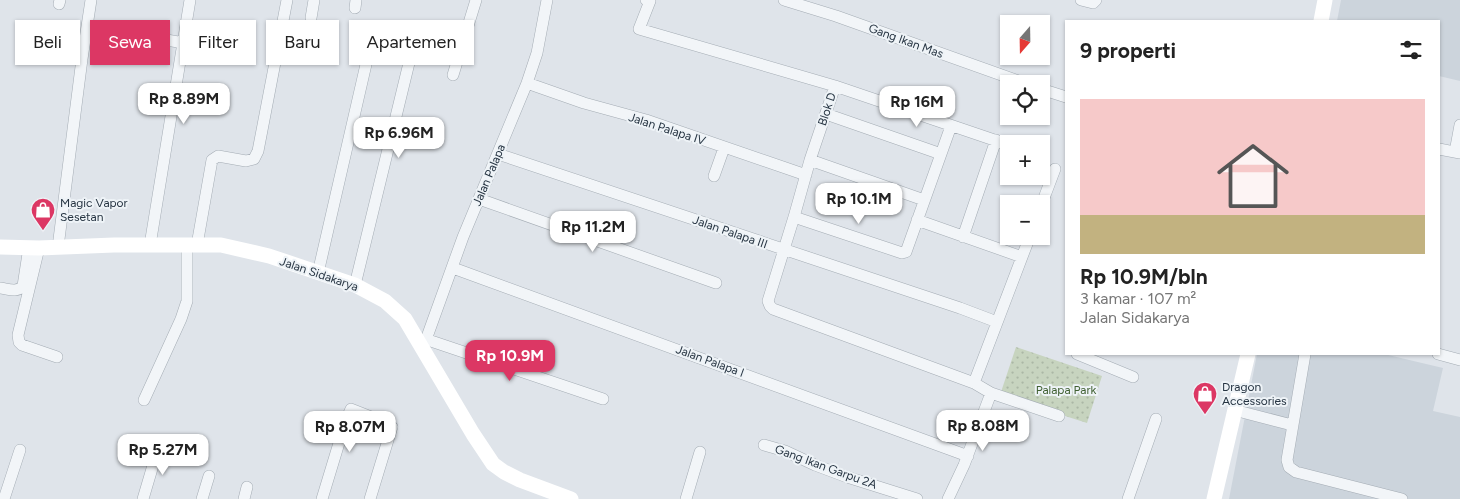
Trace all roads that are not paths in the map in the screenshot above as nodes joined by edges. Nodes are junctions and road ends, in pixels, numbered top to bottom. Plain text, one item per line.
1 (91, 0) edge
2 (190, 0) edge
3 (287, 0) edge
4 (314, 0) edge
5 (476, 0) edge
6 (547, 0) edge
7 (784, 0) edge
8 (1081, 0) edge
9 (1096, 0) edge
10 (1325, 0) edge
11 (648, 1) edge
12 (310, 18) dead end
13 (187, 20) edge
14 (1321, 20) edge
15 (82, 58) joint
16 (180, 65) edge
17 (366, 65) edge
18 (409, 65) edge
19 (454, 75) dead end
20 (1002, 75) edge
21 (527, 84) junction
22 (835, 86) junction
23 (1050, 92) edge
24 (1065, 97) edge
25 (826, 114) junction
26 (1460, 125) edge
27 (951, 126) junction
28 (996, 140) junction
29 (1000, 142) edge
30 (724, 148) junction
31 (1440, 149) edge
32 (1457, 153) edge
33 (498, 154) junction
34 (941, 154) junction
35 (810, 160) junction
36 (1055, 169) dead end
37 (806, 175) junction
38 (714, 176) dead end
39 (1045, 195) edge
40 (479, 199) junction
41 (924, 200) junction
42 (794, 217) junction
43 (917, 220) junction
44 (963, 237) junction
45 (150, 245) junction
46 (192, 245) junction
47 (1027, 245) edge
48 (0, 247) edge
49 (34, 247) junction
50 (58, 248) junction
51 (784, 250) junction
52 (1022, 257) junction
53 (452, 268) junction
54 (318, 272) junction
55 (716, 283) dead end
56 (355, 285) junction
57 (0, 288) edge
58 (997, 322) junction
59 (424, 343) junction
60 (1079, 355) edge
61 (1248, 355) edge
62 (1304, 355) edge
63 (1440, 355) edge
64 (57, 357) dead end
65 (1460, 360) edge
66 (1133, 377) dead end
67 (974, 383) junction
68 (991, 393) junction
69 (603, 399) dead end
70 (144, 400) dead end
71 (1234, 410) junction
72 (1059, 416) dead end
73 (1156, 419) dead end
74 (1292, 425) junction
75 (159, 445) dead end
76 (764, 445) dead end
77 (20, 450) dead end
78 (700, 452) dead end
79 (968, 456) junction
80 (209, 476) dead end
81 (247, 487) dead end
82 (4, 499) edge
83 (143, 499) edge
84 (202, 499) edge
85 (244, 499) edge
86 (322, 499) edge
87 (370, 499) edge
88 (570, 499) edge
89 (686, 499) edge
90 (917, 499) edge
91 (948, 499) edge
92 (1128, 499) edge
93 (1214, 499) edge
94 (1402, 499) edge

1 - 15 street
2 - 13 street
3 - 46 street
4 - 12 street
5 - 19 street
6 - 21 street, Jalan Palapa
7 - 20 street, Gang Ikan Mas
8 - 9 street
10 - 14 street
11 - 22 street
15 - 50 street
16 - 45 street
17 - 54 street
18 - 56 street
21 - 30 street, Jalan Palapa IV
21 - 33 street, Jalan Palapa
22 - 25 street, Blok D
22 - 27 street, Blok D
23 - 24 street
25 - 34 street
25 - 35 street, Blok D
26 - 32 street
27 - 28 street, Blok D
27 - 34 street
28 - 29 street, Blok D
28 - 44 street
30 - 37 street, Jalan Palapa IV
30 - 38 street
31 - 32 street
33 - 40 street, Jalan Palapa
33 - 51 street, Jalan Palapa III
34 - 41 street
35 - 37 street, Blok D
35 - 41 street
36 - 39 street
37 - 42 street, Blok D
40 - 53 street, Jalan Palapa
40 - 55 street
41 - 43 street
42 - 43 street
42 - 51 street, Blok D
43 - 44 street
44 - 52 street
45 - 46 street, Jalan Sidakarya
45 - 50 street, Jalan Sidakarya
46 - 54 street, Jalan Sidakarya
46 - 70 street
47 - 52 street
48 - 49 street, Jalan Sidakarya
49 - 50 street, Jalan Sidakarya
49 - 57 street
49 - 64 street
51 - 58 street
51 - 67 street, Jalan Palapa III
52 - 58 street
53 - 59 street, Jalan Palapa
53 - 79 street, Jalan Palapa I
54 - 56 street, Jalan Sidakarya
56 - 59 street, Jalan Sidakarya
58 - 67 street
59 - 69 street
59 - 88 street, Jalan Sidakarya
60 - 66 street
61 - 71 street
62 - 74 street
63 - 65 street
67 - 68 street, Jalan Palapa III
68 - 72 street, Jalan Palapa III
68 - 79 street
71 - 74 street
71 - 93 street
73 - 92 street
74 - 94 street
75 - 83 street
76 - 90 street, Gang Ikan Garpu 2A
77 - 82 street
78 - 89 street
79 - 91 street
80 - 84 street
81 - 85 street
86 - 87 street

